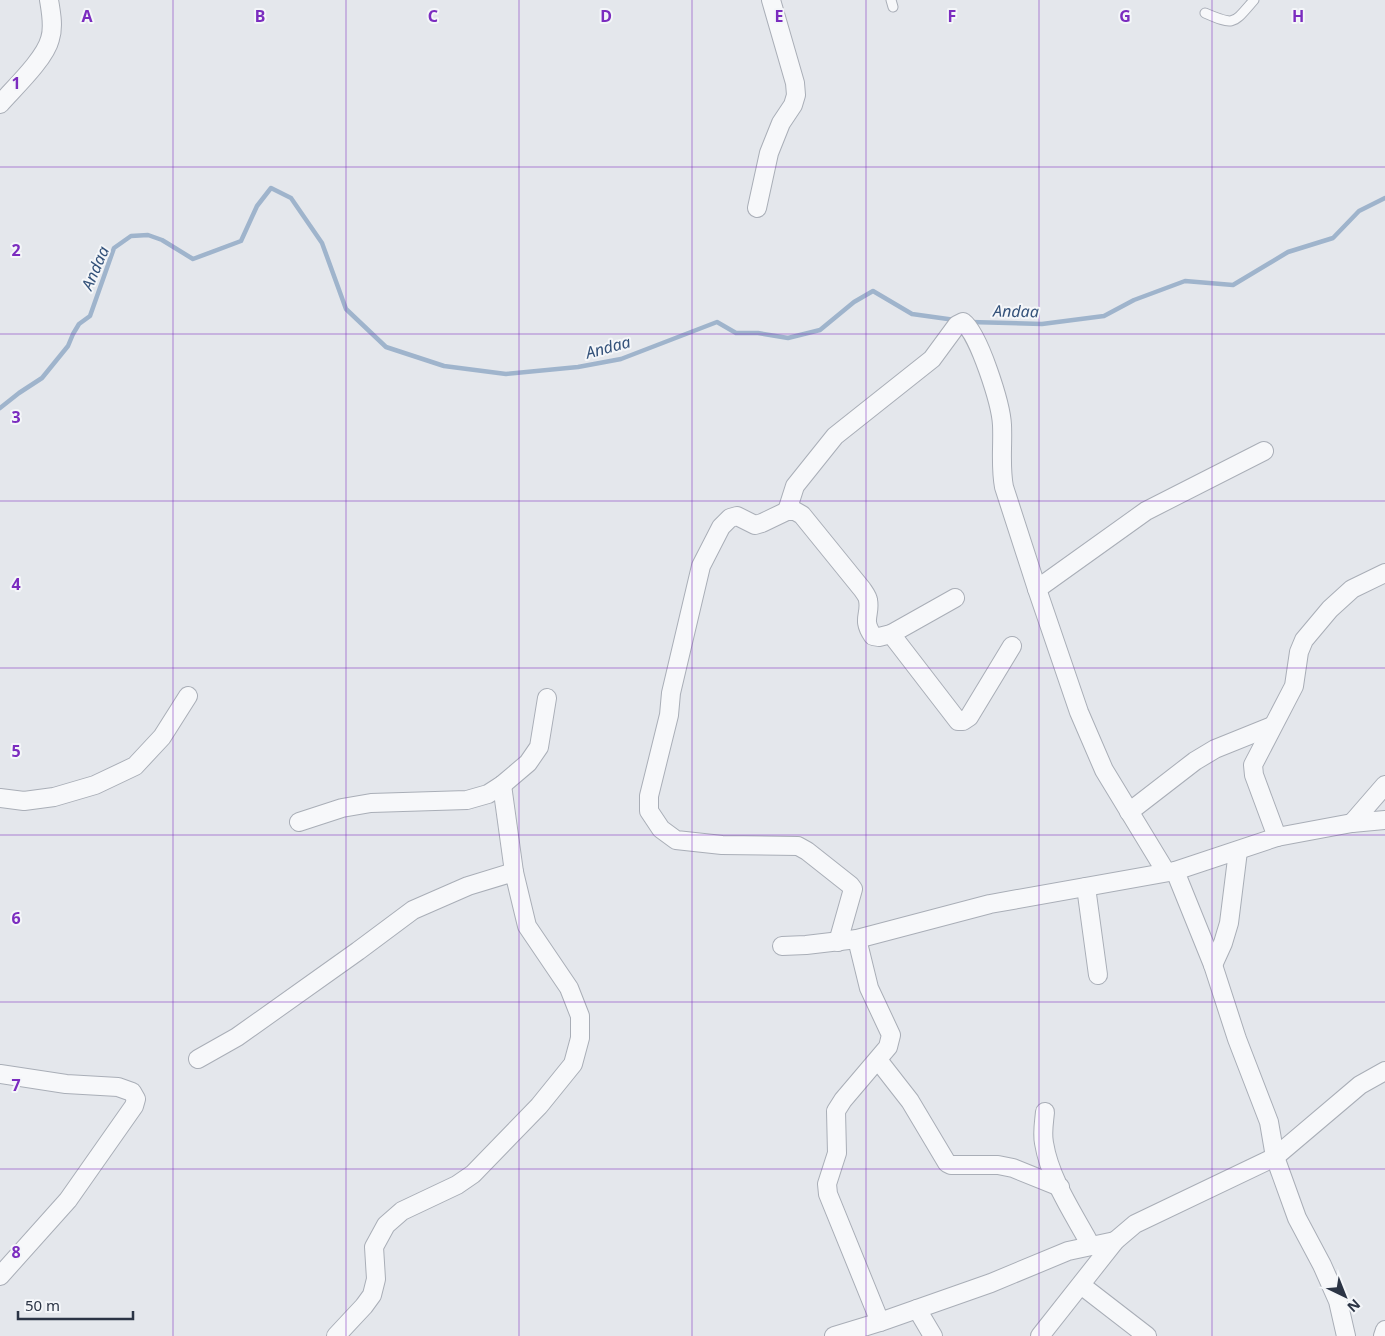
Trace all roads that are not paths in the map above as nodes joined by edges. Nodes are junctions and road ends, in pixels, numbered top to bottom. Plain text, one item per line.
1 (49, 0) edge
2 (771, 0) edge
3 (1254, 0) edge
4 (1205, 13) dead end
5 (0, 104) edge
6 (757, 208) dead end
7 (1264, 451) dead end
8 (787, 511) junction
9 (1385, 573) edge
10 (1036, 589) junction
11 (955, 598) dead end
12 (890, 634) junction
13 (1012, 646) dead end
14 (188, 696) dead end
15 (547, 698) dead end
16 (1272, 726) junction
17 (502, 785) junction
18 (1385, 785) edge
19 (0, 798) edge
20 (1129, 812) junction
21 (1385, 820) edge
22 (299, 822) dead end
23 (1352, 823) junction
24 (1277, 838) junction
25 (1238, 851) junction
26 (514, 872) junction
27 (1170, 872) junction
28 (1086, 886) junction
29 (857, 939) junction
30 (838, 942) junction
31 (782, 946) dead end
32 (1213, 965) junction
33 (1098, 975) dead end
34 (198, 1059) dead end
35 (878, 1060) junction
36 (1385, 1072) edge
37 (0, 1074) edge
38 (1045, 1112) dead end
39 (1275, 1157) junction
40 (1060, 1187) junction
41 (1115, 1240) junction
42 (1091, 1246) junction
43 (0, 1276) edge
44 (1081, 1285) junction
45 (917, 1309) junction
46 (880, 1322) junction
47 (1385, 1330) edge
48 (336, 1336) edge
49 (834, 1336) edge
50 (933, 1336) edge
51 (1040, 1336) edge
52 (1147, 1336) edge
53 (1346, 1336) edge
54 (1383, 1336) edge

1 - 5 street
2 - 6 street
3 - 4 lane
7 - 10 street
8 - 10 street
8 - 12 street
8 - 30 street
9 - 16 street
10 - 20 street
11 - 12 street
12 - 13 street
14 - 19 street
15 - 17 street
16 - 20 street
16 - 24 street
17 - 22 street
17 - 26 street
18 - 23 street
20 - 27 street
21 - 23 street
23 - 24 street
24 - 25 street
25 - 27 street
25 - 32 street
26 - 34 street
26 - 48 street
27 - 28 street
27 - 32 street
28 - 29 street
28 - 33 street
29 - 30 street
29 - 35 street
30 - 31 street
32 - 39 street
35 - 40 street
35 - 46 street
36 - 39 street
37 - 43 street
38 - 40 street
39 - 41 street
39 - 53 street
40 - 42 street
41 - 42 street
41 - 44 street
42 - 45 street
44 - 51 street
44 - 52 street
45 - 46 street
45 - 50 street
46 - 49 street
47 - 54 street

